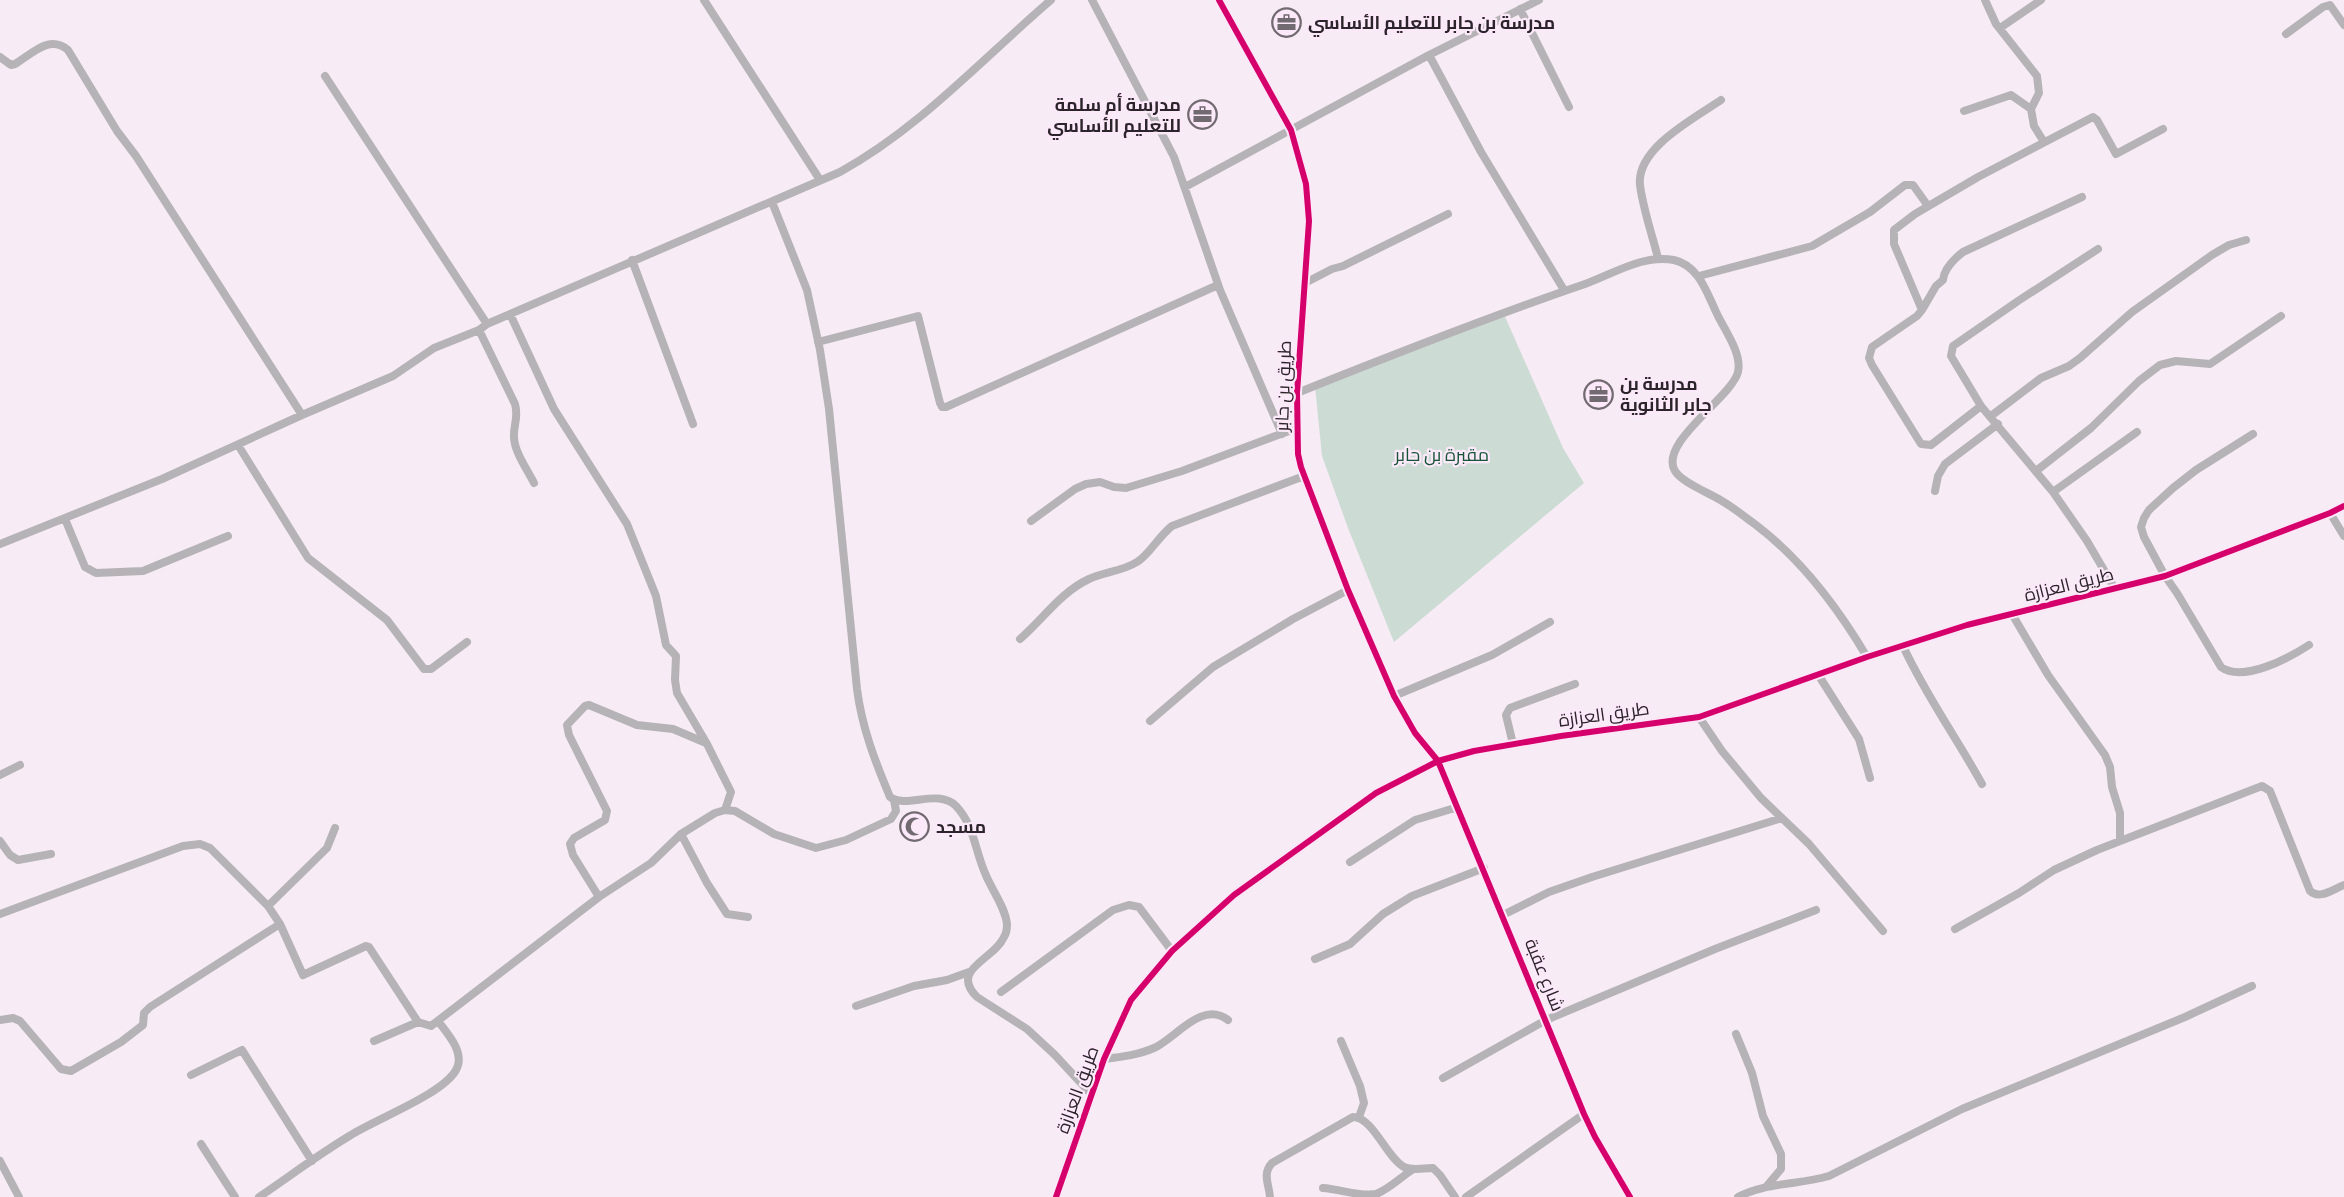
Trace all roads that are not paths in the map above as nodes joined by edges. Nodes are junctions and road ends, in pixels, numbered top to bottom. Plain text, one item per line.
1 (704, 0) edge
2 (1051, 0) edge
3 (1092, 0) edge
4 (1219, 0) edge
5 (1539, 0) edge
6 (1985, 0) edge
7 (2041, 0) edge
8 (1520, 9) junction
9 (2344, 24) edge
10 (2000, 28) junction
11 (2286, 34) dead end
12 (1429, 55) junction
13 (0, 57) edge
14 (325, 76) dead end
15 (1721, 100) dead end
16 (1569, 107) dead end
17 (2031, 109) junction
18 (1964, 111) dead end
19 (2163, 129) dead end
20 (1291, 130) junction
21 (2044, 142) junction
22 (820, 180) junction
23 (1185, 187) junction
24 (2082, 197) dead end
25 (772, 202) junction
26 (1928, 206) junction
27 (1448, 214) dead end
28 (2246, 240) dead end
29 (2098, 249) dead end
30 (1658, 258) junction
31 (632, 260) junction
32 (1699, 276) junction
33 (1305, 283) junction
34 (1218, 285) junction
35 (1564, 290) junction
36 (1922, 310) junction
37 (510, 314) junction
38 (2281, 316) dead end
39 (487, 324) junction
40 (479, 330) junction
41 (818, 342) junction
42 (1297, 393) junction
43 (1981, 406) junction
44 (302, 415) junction
45 (1991, 416) junction
46 (693, 424) dead end
47 (1998, 424) junction
48 (1297, 428) junction
49 (2137, 432) dead end
50 (1282, 434) junction
51 (2253, 434) dead end
52 (238, 445) junction
53 (2036, 471) junction
54 (1304, 476) junction
55 (534, 483) dead end
56 (1935, 491) dead end
57 (2053, 492) junction
58 (2344, 506) edge
59 (2330, 513) junction
60 (65, 519) junction
61 (1031, 521) dead end
62 (228, 536) dead end
63 (2344, 536) edge
64 (0, 544) edge
65 (2165, 576) junction
66 (2115, 589) junction
67 (1348, 590) junction
68 (2012, 614) junction
69 (1550, 622) dead end
70 (1020, 639) dead end
71 (467, 642) dead end
72 (1903, 645) junction
73 (2309, 645) dead end
74 (1867, 657) junction
75 (1819, 676) junction
76 (1575, 684) dead end
77 (1394, 696) junction
78 (1699, 717) junction
79 (1150, 721) dead end
80 (707, 744) junction
81 (1513, 744) junction
82 (1438, 761) junction
83 (20, 765) dead end
84 (0, 775) edge
85 (1870, 778) dead end
86 (1982, 784) dead end
87 (894, 800) junction
88 (1458, 807) junction
89 (725, 810) junction
90 (1782, 818) junction
91 (335, 828) dead end
92 (681, 834) junction
93 (0, 841) edge
94 (2120, 841) junction
95 (51, 854) dead end
96 (1350, 862) dead end
97 (1484, 868) junction
98 (2344, 885) edge
99 (599, 897) junction
100 (268, 906) junction
101 (1816, 910) dead end
102 (0, 914) edge
103 (1503, 915) junction
104 (748, 917) dead end
105 (280, 924) junction
106 (1955, 929) dead end
107 (1884, 931) dead end
108 (1172, 951) junction
109 (1315, 959) dead end
110 (969, 972) junction
111 (2252, 986) dead end
112 (1001, 992) dead end
113 (856, 1006) dead end
114 (0, 1020) edge
115 (1228, 1020) dead end
116 (1546, 1020) junction
117 (438, 1021) junction
118 (418, 1022) junction
119 (1736, 1034) dead end
120 (374, 1041) dead end
121 (1341, 1041) dead end
122 (1104, 1059) junction
123 (191, 1075) dead end
124 (1443, 1078) dead end
125 (1092, 1095) junction
126 (1584, 1114) junction
127 (1359, 1117) junction
128 (201, 1144) dead end
129 (0, 1161) edge
130 (312, 1161) junction
131 (1412, 1170) junction
132 (1766, 1187) junction
133 (1323, 1188) dead end
134 (1272, 1196) edge
135 (20, 1197) edge
136 (235, 1197) edge
137 (259, 1197) edge
138 (1056, 1197) edge
139 (1455, 1197) edge
140 (1466, 1197) edge
141 (1630, 1197) edge
142 (1738, 1197) edge

1 - 22 street
2 - 22 street
3 - 23 street
4 - 20 street, طريق بن جابر
5 - 8 street
6 - 10 street
7 - 10 street
8 - 12 street
8 - 16 street
9 - 11 street
10 - 17 street
12 - 20 street
12 - 35 street
13 - 44 street
14 - 39 street
15 - 30 street
17 - 18 street
17 - 21 street
19 - 21 street
20 - 23 street
20 - 33 street, طريق بن جابر
21 - 26 street
22 - 25 street
23 - 34 street
24 - 36 street
25 - 31 street
25 - 41 street
26 - 32 street
26 - 36 street
27 - 33 street
28 - 45 street
29 - 43 street
30 - 32 street
30 - 35 street
31 - 37 street
31 - 46 street
32 - 74 street
33 - 42 street, طريق بن جابر
34 - 41 street
34 - 50 street
35 - 42 street
36 - 43 street
37 - 39 street
37 - 80 street
38 - 53 street
39 - 40 street
40 - 44 street
40 - 55 street
41 - 87 street
42 - 48 street, طريق بن جابر
43 - 45 street
44 - 52 street
45 - 47 street
47 - 53 street
47 - 56 street
48 - 50 street
48 - 54 street, طريق بن جابر
49 - 57 street
50 - 61 street
51 - 65 street
52 - 60 street
52 - 71 street
53 - 57 street
54 - 67 street, طريق بن جابر
54 - 70 street
57 - 66 street
58 - 59 street, طريق العزازة
59 - 63 street
59 - 65 street, طريق العزازة
60 - 62 street
60 - 64 street
65 - 66 street, طريق العزازة
65 - 73 street
66 - 68 street, طريق العزازة
67 - 77 street, طريق بن جابر
67 - 79 street
68 - 72 street, طريق العزازة
68 - 94 street
69 - 77 street
72 - 74 street, طريق العزازة
72 - 86 street
74 - 75 street, طريق العزازة
75 - 78 street, طريق العزازة
75 - 85 street
76 - 81 street
77 - 82 street, طريق بن جابر
78 - 81 street, طريق العزازة
78 - 90 street
80 - 89 street
80 - 99 street
81 - 82 street, طريق العزازة
82 - 88 street, شارع عقبة
82 - 108 street, طريق العزازة
83 - 84 street
87 - 89 street
87 - 110 street
88 - 96 street
88 - 97 street, شارع عقبة
89 - 92 street
90 - 103 street
90 - 107 street
91 - 100 street
92 - 99 street
92 - 104 street
93 - 95 street
94 - 98 street
94 - 106 street
97 - 103 street, شارع عقبة
97 - 109 street
99 - 117 street
100 - 102 street
100 - 105 street
101 - 116 street
103 - 116 street, شارع عقبة
105 - 114 street
105 - 118 street
108 - 112 street
108 - 122 street, طريق العزازة
110 - 113 street
110 - 125 street
111 - 132 street
115 - 122 street
116 - 124 street
116 - 126 street, شارع عقبة
117 - 118 street
117 - 130 street
118 - 120 street
119 - 132 street
121 - 127 street
122 - 125 street, طريق العزازة
123 - 130 street
125 - 138 street, طريق العزازة
126 - 140 street
126 - 141 street, شارع عقبة
127 - 131 street
127 - 134 street
128 - 136 street
129 - 135 street
130 - 137 street
131 - 133 street
131 - 139 street
132 - 142 street

